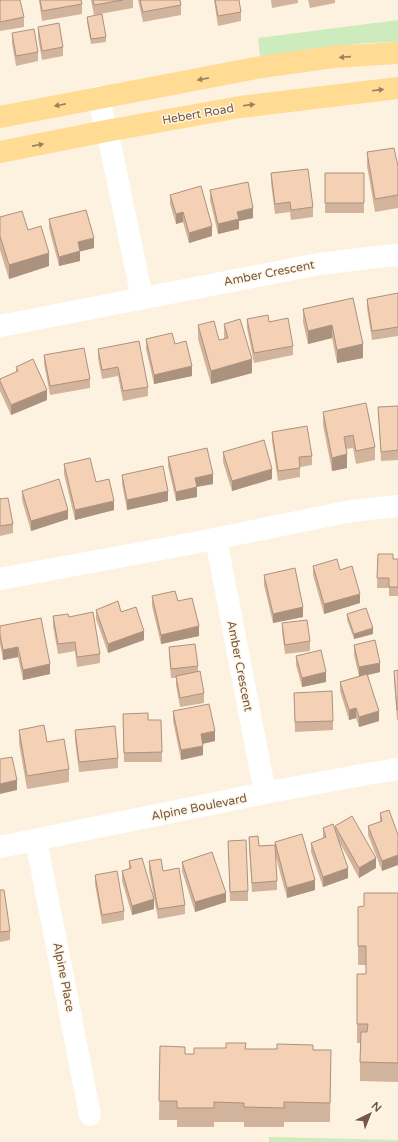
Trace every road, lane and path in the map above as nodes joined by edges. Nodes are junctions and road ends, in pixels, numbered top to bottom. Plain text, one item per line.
1 (398, 53) edge
2 (398, 88) edge
3 (98, 97) junction
4 (0, 117) edge
5 (106, 131) junction
6 (0, 152) edge
7 (398, 255) edge
8 (142, 298) junction
9 (0, 326) edge
10 (398, 506) edge
11 (216, 539) junction
12 (0, 579) edge
13 (398, 769) edge
14 (265, 793) junction
15 (36, 840) junction
16 (0, 847) edge
17 (90, 1115) dead end

1 -> 3 main road
5 -> 2 main road, Hebert Road
3 -> 4 main road
3 - 5 street
6 -> 5 main road, Hebert Road
5 - 8 street
7 - 8 street, Amber Crescent
8 - 9 street, Amber Crescent
10 - 11 street
11 - 12 street
11 - 14 street, Amber Crescent
13 - 14 street, Alpine Boulevard
14 - 15 street, Alpine Boulevard
15 - 16 street, Alpine Boulevard
15 - 17 street, Alpine Place

